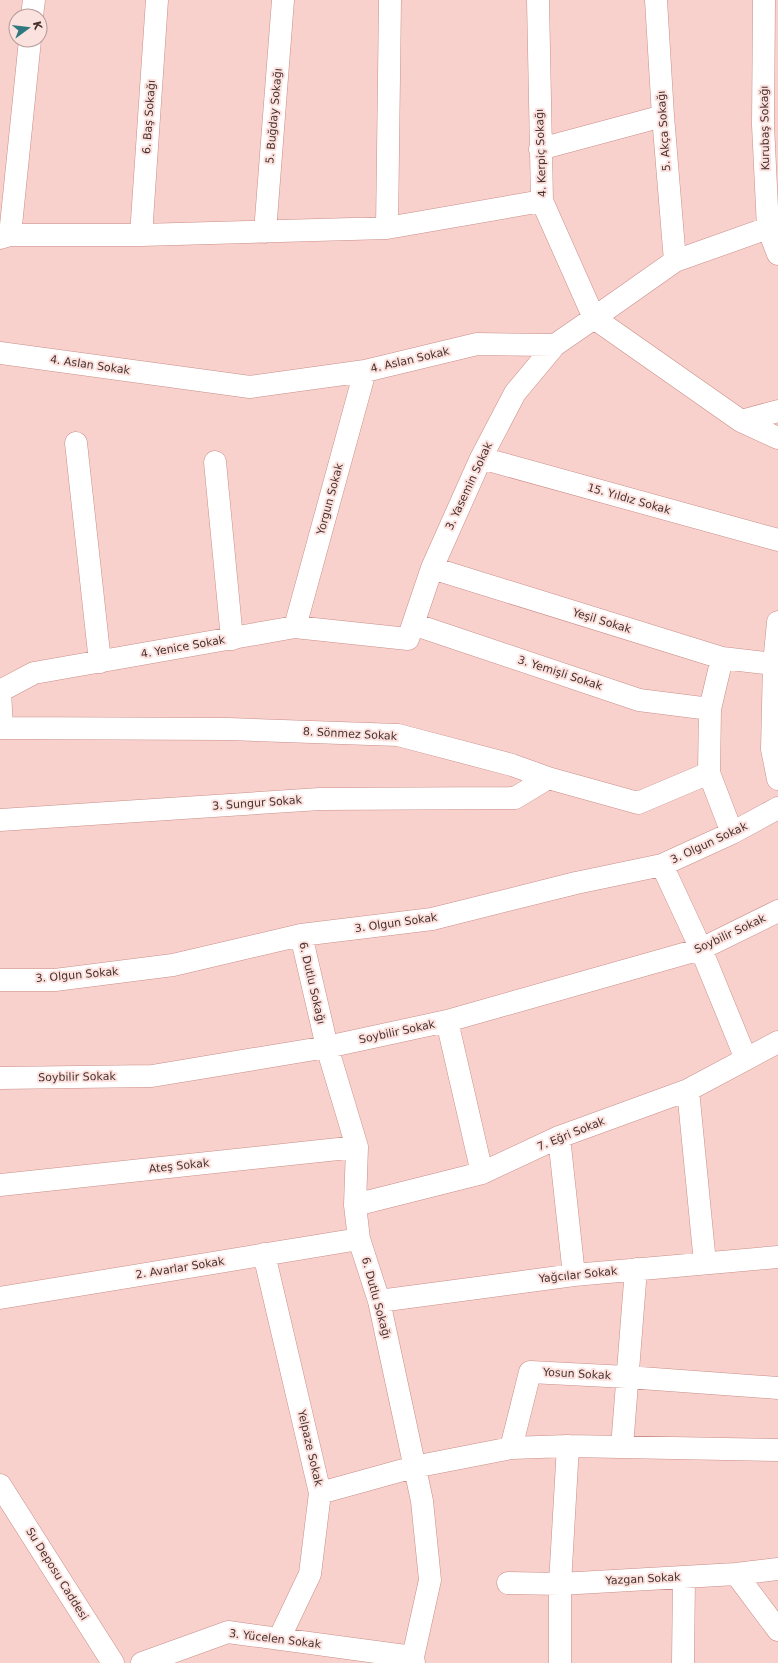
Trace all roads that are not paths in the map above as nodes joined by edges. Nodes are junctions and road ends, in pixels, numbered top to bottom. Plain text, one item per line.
1 (157, 0) edge
2 (283, 0) edge
3 (390, 0) edge
4 (538, 0) edge
5 (656, 0) edge
6 (764, 0) edge
7 (29, 48) edge
8 (663, 116) junction
9 (540, 149) junction
10 (542, 201) junction
11 (773, 227) edge
12 (388, 228) junction
13 (264, 232) junction
14 (141, 235) junction
15 (5, 236) edge
16 (778, 254) edge
17 (676, 261) junction
18 (594, 318) junction
19 (554, 345) junction
20 (0, 353) edge
21 (365, 371) junction
22 (778, 411) edge
23 (741, 421) junction
24 (778, 438) edge
25 (76, 443) dead end
26 (481, 458) junction
27 (215, 462) dead end
28 (778, 540) edge
29 (432, 568) junction
30 (778, 622) edge
31 (295, 627) junction
32 (410, 632) junction
33 (232, 638) junction
34 (722, 658) junction
35 (100, 662) junction
36 (774, 664) junction
37 (710, 709) junction
38 (1, 728) edge
39 (709, 773) junction
40 (548, 778) junction
41 (778, 779) edge
42 (778, 808) edge
43 (0, 820) edge
44 (732, 833) junction
45 (662, 865) junction
46 (778, 911) edge
47 (301, 935) junction
48 (701, 950) junction
49 (0, 980) edge
50 (447, 1021) junction
51 (778, 1042) edge
52 (327, 1047) junction
53 (746, 1059) junction
54 (0, 1078) edge
55 (688, 1090) junction
56 (559, 1137) junction
57 (357, 1147) junction
58 (482, 1174) junction
59 (0, 1185) edge
60 (355, 1205) junction
61 (359, 1239) junction
62 (264, 1254) junction
63 (778, 1257) edge
64 (705, 1263) junction
65 (636, 1269) junction
66 (574, 1275) junction
67 (0, 1298) edge
68 (379, 1301) junction
69 (627, 1377) junction
70 (778, 1388) edge
71 (568, 1446) junction
72 (622, 1447) junction
73 (511, 1448) junction
74 (778, 1450) edge
75 (414, 1467) junction
76 (0, 1485) edge
77 (320, 1493) junction
78 (778, 1569) edge
79 (736, 1574) junction
80 (684, 1577) junction
81 (508, 1583) dead end
82 (560, 1584) junction
83 (778, 1630) edge
84 (279, 1638) junction
85 (414, 1660) edge
86 (114, 1663) edge
87 (142, 1663) edge
88 (560, 1663) edge
89 (683, 1663) edge

1 - 14 street, 6. Baş Sokağı
2 - 13 street, 5. Buğday Sokağı
3 - 12 street
4 - 9 street, 4. Kerpiç Sokağı
5 - 8 street, 5. Akça Sokağı
6 - 11 street, Kurubaş Sokağı
7 - 15 street
8 - 9 street
8 - 17 street, 5. Akça Sokağı
9 - 10 street, 4. Kerpiç Sokağı
10 - 12 street
10 - 18 street, 4. Kerpiç Sokağı
11 - 16 street, Kurubaş Sokağı
11 - 17 street
12 - 13 street
13 - 14 street
14 - 15 street
17 - 18 street
18 - 19 street
18 - 23 street
19 - 21 street, 4. Aslan Sokak
19 - 26 street, 3. Yasemin Sokak
20 - 21 street, 4. Aslan Sokak
21 - 31 street, Yorgun Sokak
22 - 23 street
23 - 24 street
25 - 35 street
26 - 28 street, 15. Yıldız Sokak
26 - 29 street, 3. Yasemin Sokak
27 - 33 street
29 - 32 street, 3. Yasemin Sokak
29 - 34 street, Yeşil Sokak
30 - 36 street
31 - 32 street, 4. Yenice Sokak
31 - 33 street, 4. Yenice Sokak
32 - 37 street, 3. Yemişli Sokak
33 - 35 street, 4. Yenice Sokak
34 - 36 street, Yeşil Sokak
34 - 37 street
35 - 38 street, 4. Yenice Sokak
36 - 41 street
37 - 39 street
38 - 40 street, 8. Sönmez Sokak
39 - 40 street, 8. Sönmez Sokak
39 - 44 street
40 - 43 street, 3. Sungur Sokak
42 - 44 street, 3. Olgun Sokak
44 - 45 street, 3. Olgun Sokak
45 - 47 street, 3. Olgun Sokak
45 - 48 street
46 - 48 street, Soybilir Sokak
47 - 49 street, 3. Olgun Sokak
47 - 52 street, 6. Dutlu Sokağı
48 - 50 street, Soybilir Sokak
48 - 53 street
50 - 52 street, Soybilir Sokak
50 - 58 street
51 - 53 street, 7. Eğri Sokak
52 - 54 street, Soybilir Sokak
52 - 57 street, 6. Dutlu Sokağı
53 - 55 street, 7. Eğri Sokak
55 - 56 street, 7. Eğri Sokak
55 - 64 street
56 - 58 street, 7. Eğri Sokak
56 - 66 street
57 - 59 street, Ateş Sokak
57 - 60 street, 6. Dutlu Sokağı
58 - 60 street, 7. Eğri Sokak
60 - 61 street, 6. Dutlu Sokağı
61 - 62 street, 2. Avarlar Sokak
61 - 68 street, 6. Dutlu Sokağı
62 - 67 street, 2. Avarlar Sokak
62 - 77 street, Yelpaze Sokak
63 - 64 street, Yağcılar Sokak
64 - 65 street, Yağcılar Sokak
65 - 66 street, Yağcılar Sokak
65 - 69 street
66 - 68 street, Yağcılar Sokak
68 - 75 street, 6. Dutlu Sokağı
69 - 70 street, Yosun Sokak
69 - 72 street
69 - 73 street, Yosun Sokak
71 - 72 street
71 - 73 street
71 - 82 street
72 - 74 street
73 - 75 street
75 - 77 street
75 - 85 street, 6. Dutlu Sokağı
76 - 86 street, Su Deposu Caddesi
77 - 84 street, Yelpaze Sokak
78 - 79 street, Yazgan Sokak
79 - 80 street, Yazgan Sokak
79 - 83 street
80 - 82 street, Yazgan Sokak
80 - 89 street
81 - 82 street, Yazgan Sokak
82 - 88 street
84 - 85 street, 3. Yücelen Sokak
84 - 87 street, 3. Yücelen Sokak

